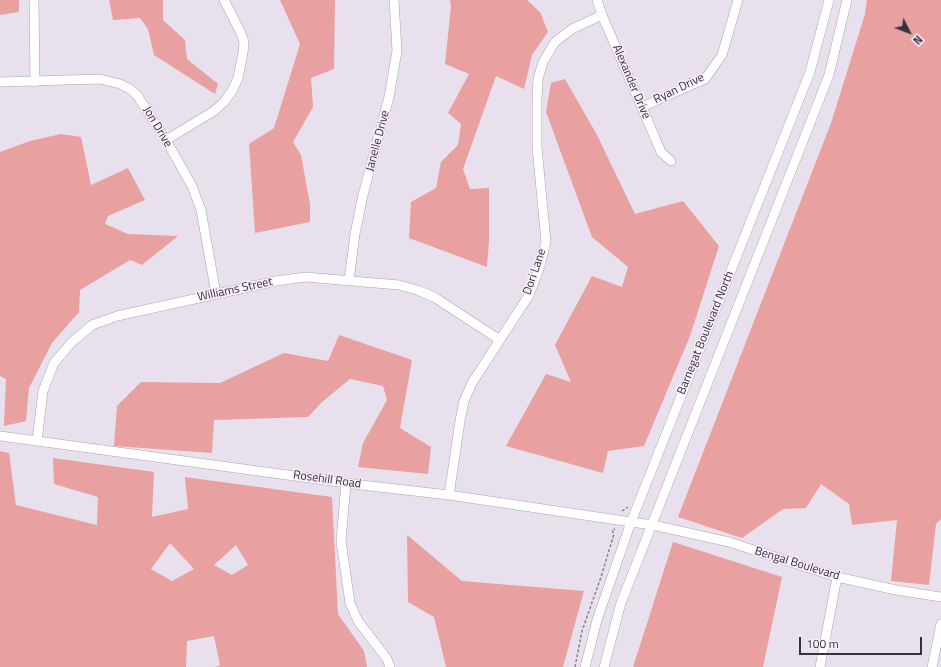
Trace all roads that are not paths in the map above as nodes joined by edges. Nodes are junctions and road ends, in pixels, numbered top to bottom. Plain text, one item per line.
1 (34, 0) edge
2 (224, 0) edge
3 (394, 0) edge
4 (597, 0) edge
5 (738, 0) edge
6 (829, 0) edge
7 (847, 0) edge
8 (602, 15) junction
9 (0, 82) edge
10 (35, 82) junction
11 (642, 107) junction
12 (166, 140) junction
13 (671, 161) dead end
14 (349, 281) junction
15 (216, 294) junction
16 (500, 340) junction
17 (0, 436) edge
18 (37, 441) junction
19 (346, 483) junction
20 (449, 495) junction
21 (631, 522) junction
22 (653, 525) junction
23 (837, 577) junction
24 (941, 597) edge
25 (941, 624) edge
26 (390, 667) edge
27 (585, 667) edge
28 (604, 667) edge
29 (820, 667) edge
30 (932, 667) edge

1 - 10 street
2 - 12 street
3 - 14 street, Janelle Drive
4 - 8 street, Alexander Drive
5 - 11 street, Ryan Drive
6 - 21 street, Barnegat Boulevard North
7 - 22 street, Barnegat Boulevard North
8 - 11 street, Alexander Drive
8 - 16 street, Dori Lane
9 - 10 street, Jon Drive
10 - 12 street, Jon Drive
11 - 13 street, Alexander Drive
12 - 15 street, Jon Drive
14 - 15 street, Williams Street
14 - 16 street, Williams Street
15 - 18 street, Williams Street
16 - 20 street, Dori Lane
17 - 18 street, Rosehill Road
18 - 19 street, Rosehill Road
19 - 20 street, Rosehill Road
19 - 26 street
20 - 21 street, Rosehill Road
21 - 22 street, Rosehill Road
21 - 27 street, Barnegat Boulevard North
22 - 23 street, Bengal Boulevard
22 - 28 street, Barnegat Boulevard North
23 - 24 street, Bengal Boulevard
23 - 29 street
25 - 30 street

